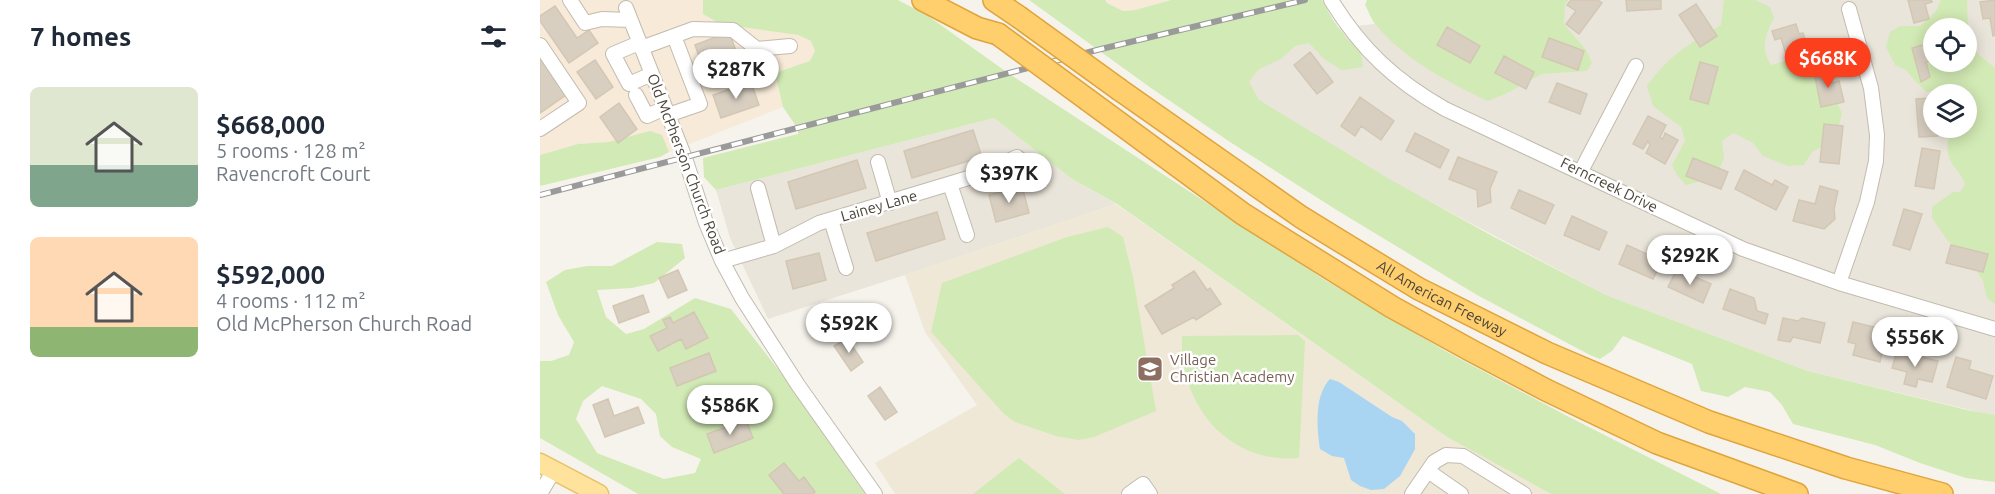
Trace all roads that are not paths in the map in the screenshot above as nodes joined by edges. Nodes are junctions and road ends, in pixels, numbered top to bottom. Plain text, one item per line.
1 (570, 0) edge
2 (923, 0) edge
3 (950, 0) edge
4 (994, 0) edge
5 (1331, 0) edge
6 (1849, 9) dead end
7 (986, 28) junction
8 (674, 36) junction
9 (540, 45) edge
10 (640, 45) junction
11 (790, 46) dead end
12 (1636, 66) dead end
13 (652, 74) junction
14 (636, 95) dead end
15 (667, 111) junction
16 (540, 129) edge
17 (878, 162) dead end
18 (1033, 169) dead end
19 (1581, 171) junction
20 (950, 184) junction
21 (758, 188) dead end
22 (890, 203) junction
23 (831, 220) junction
24 (967, 235) dead end
25 (774, 246) junction
26 (722, 261) junction
27 (846, 268) dead end
28 (1839, 283) junction
29 (1995, 329) edge
30 (547, 467) edge
31 (1428, 471) junction
32 (540, 494) edge
33 (599, 494) edge
34 (875, 494) edge
35 (1129, 494) edge
36 (1150, 494) edge
37 (1412, 494) edge
38 (1461, 494) edge
39 (1524, 494) edge
40 (1797, 494) edge
41 (1942, 494) edge

1 - 10 street, Old McPherson Church Road
2 - 7 highway
3 - 7 highway, All American Freeway
4 - 41 highway, All American Freeway, bridge
5 - 19 street, Ferncreek Drive
6 - 28 street
7 - 40 highway, All American Freeway, bridge
8 - 10 street
8 - 11 street
8 - 15 street
9 - 16 street
10 - 13 street, Old McPherson Church Road
10 - 13 street
12 - 19 street
13 - 15 street, Old McPherson Church Road
14 - 15 street
15 - 26 street, Old McPherson Church Road
17 - 22 street
18 - 20 street, Lainey Lane
19 - 28 street, Ferncreek Drive
20 - 22 street, Lainey Lane
20 - 24 street
21 - 25 street
22 - 23 street, Lainey Lane
23 - 25 street, Lainey Lane
23 - 27 street
25 - 26 street, Lainey Lane
26 - 34 street, Old McPherson Church Road
28 - 29 street, Ferncreek Drive
30 - 32 street
30 - 33 main road
31 - 37 street
31 - 38 street
31 - 39 street
35 - 36 street

